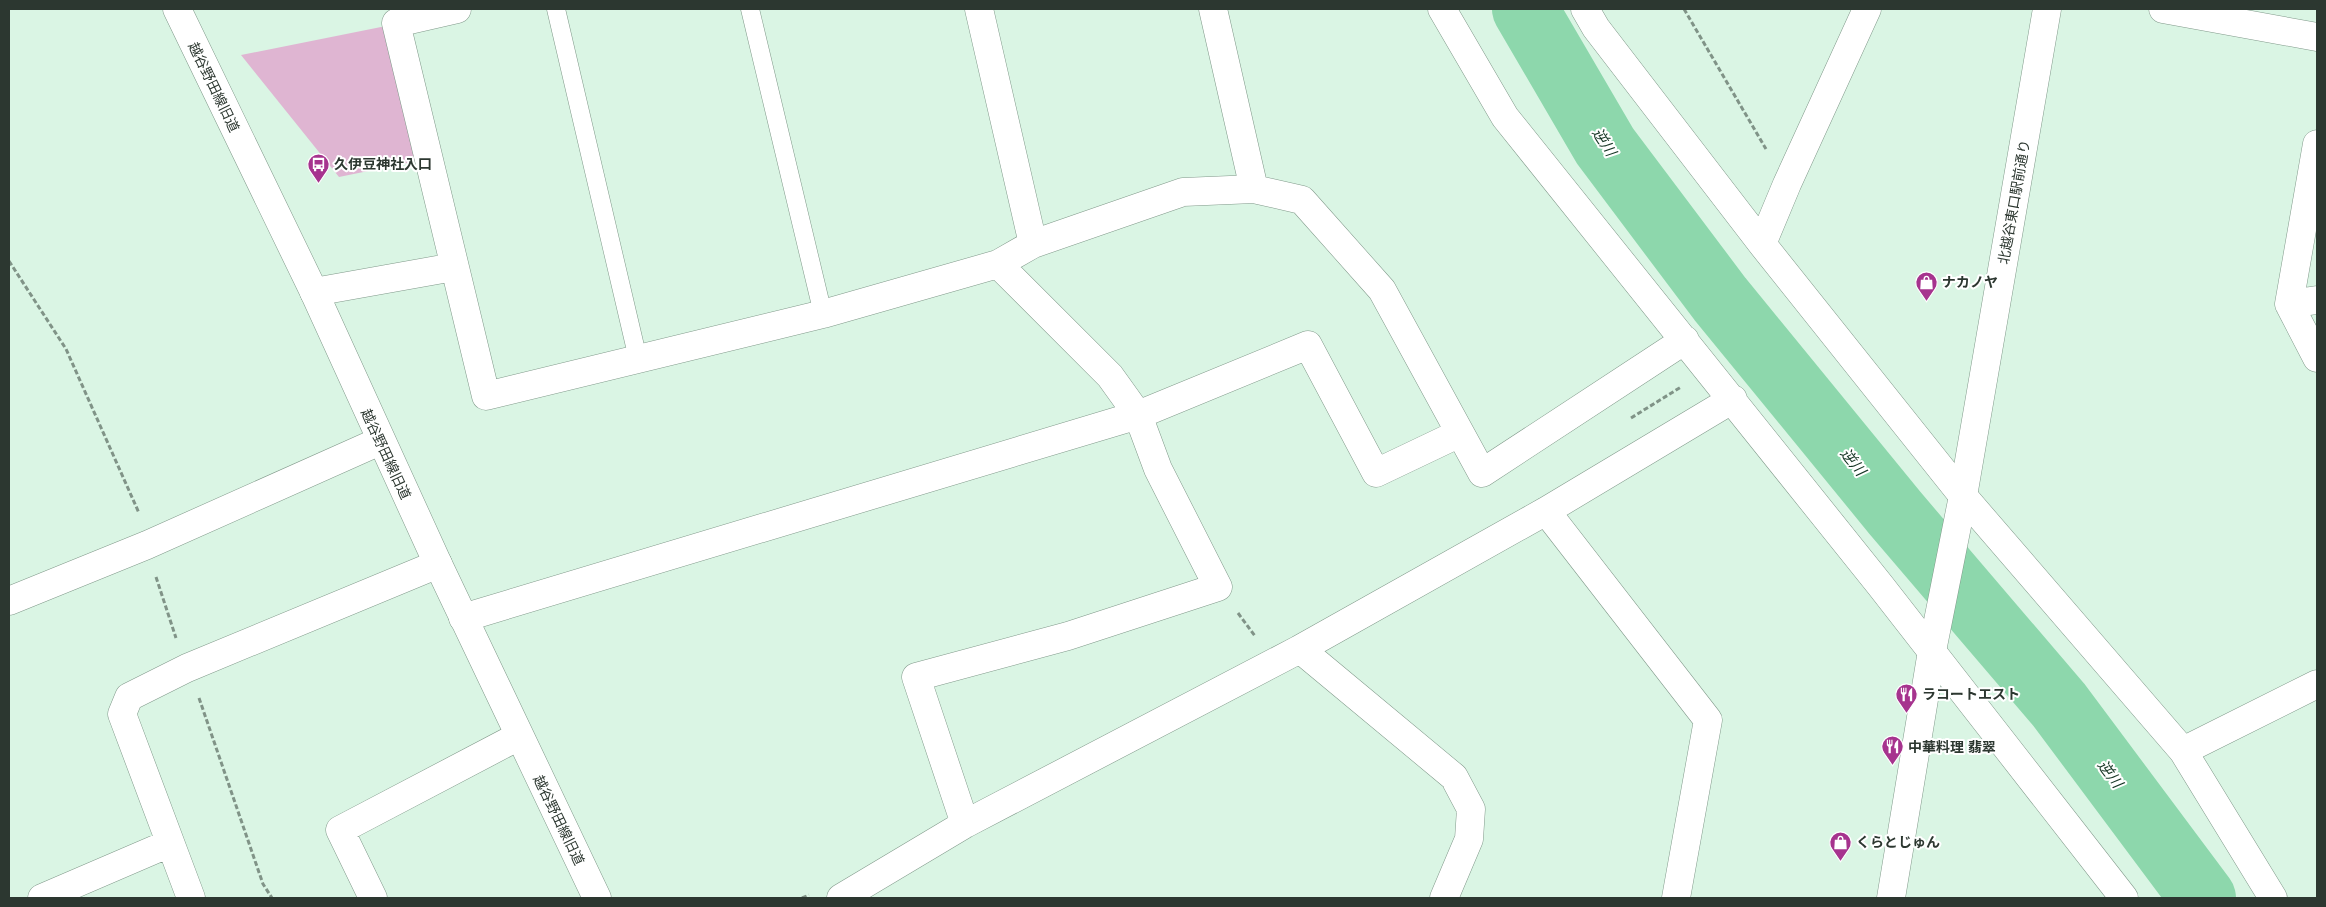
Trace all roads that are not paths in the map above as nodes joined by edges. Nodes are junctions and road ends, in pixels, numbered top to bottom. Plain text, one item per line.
1 (176, 9) edge
2 (457, 9) edge
3 (556, 9) edge
4 (750, 9) edge
5 (979, 9) edge
6 (1213, 9) edge
7 (1442, 9) edge
8 (1585, 9) edge
9 (1867, 9) edge
10 (2047, 9) edge
11 (2163, 9) edge
12 (2317, 37) edge
13 (2317, 144) edge
14 (1254, 189) junction
15 (1033, 244) junction
16 (1762, 244) junction
17 (998, 264) junction
18 (454, 267) junction
19 (314, 292) junction
20 (2317, 300) edge
21 (2289, 304) junction
22 (822, 314) junction
23 (1685, 340) junction
24 (2317, 358) edge
25 (638, 359) junction
26 (1733, 399) junction
27 (1138, 415) junction
28 (1460, 433) junction
29 (380, 441) junction
30 (1961, 505) junction
31 (1546, 511) junction
32 (438, 564) junction
33 (9, 601) edge
34 (463, 618) junction
35 (1934, 642) junction
36 (1300, 649) junction
37 (2317, 684) edge
38 (518, 736) junction
39 (2183, 751) junction
40 (965, 824) junction
41 (170, 843) junction
42 (42, 898) edge
43 (191, 898) edge
44 (373, 898) edge
45 (597, 898) edge
46 (841, 898) edge
47 (1444, 898) edge
48 (1676, 898) edge
49 (1891, 898) edge
50 (2124, 898) edge
51 (2273, 898) edge

1 - 19 street, 越谷野田線旧道
2 - 18 street
3 - 25 lane
4 - 22 lane
5 - 15 street
6 - 14 street
7 - 23 street
8 - 16 street
9 - 16 street
10 - 30 street, 北越谷東口駅前通り
11 - 12 street
13 - 21 street
14 - 15 street
14 - 28 street
15 - 17 street
16 - 30 street
17 - 22 street
17 - 27 street
18 - 19 street
18 - 25 street
19 - 29 street, 越谷野田線旧道
20 - 21 street
21 - 24 street
22 - 25 street
23 - 26 street
23 - 28 street
26 - 31 street
26 - 35 street
27 - 28 street
27 - 34 street
27 - 40 street
29 - 32 street, 越谷野田線旧道
29 - 33 street
30 - 35 street, 北越谷東口駅前通り
30 - 39 street
31 - 36 street
31 - 48 street
32 - 34 street, 越谷野田線旧道
32 - 41 street
34 - 38 street, 越谷野田線旧道
35 - 49 street, 北越谷東口駅前通り
35 - 50 street
36 - 40 street
36 - 47 street
37 - 39 street
38 - 44 street
38 - 45 street, 越谷野田線旧道
39 - 51 street
40 - 46 street
41 - 42 street
41 - 43 street

